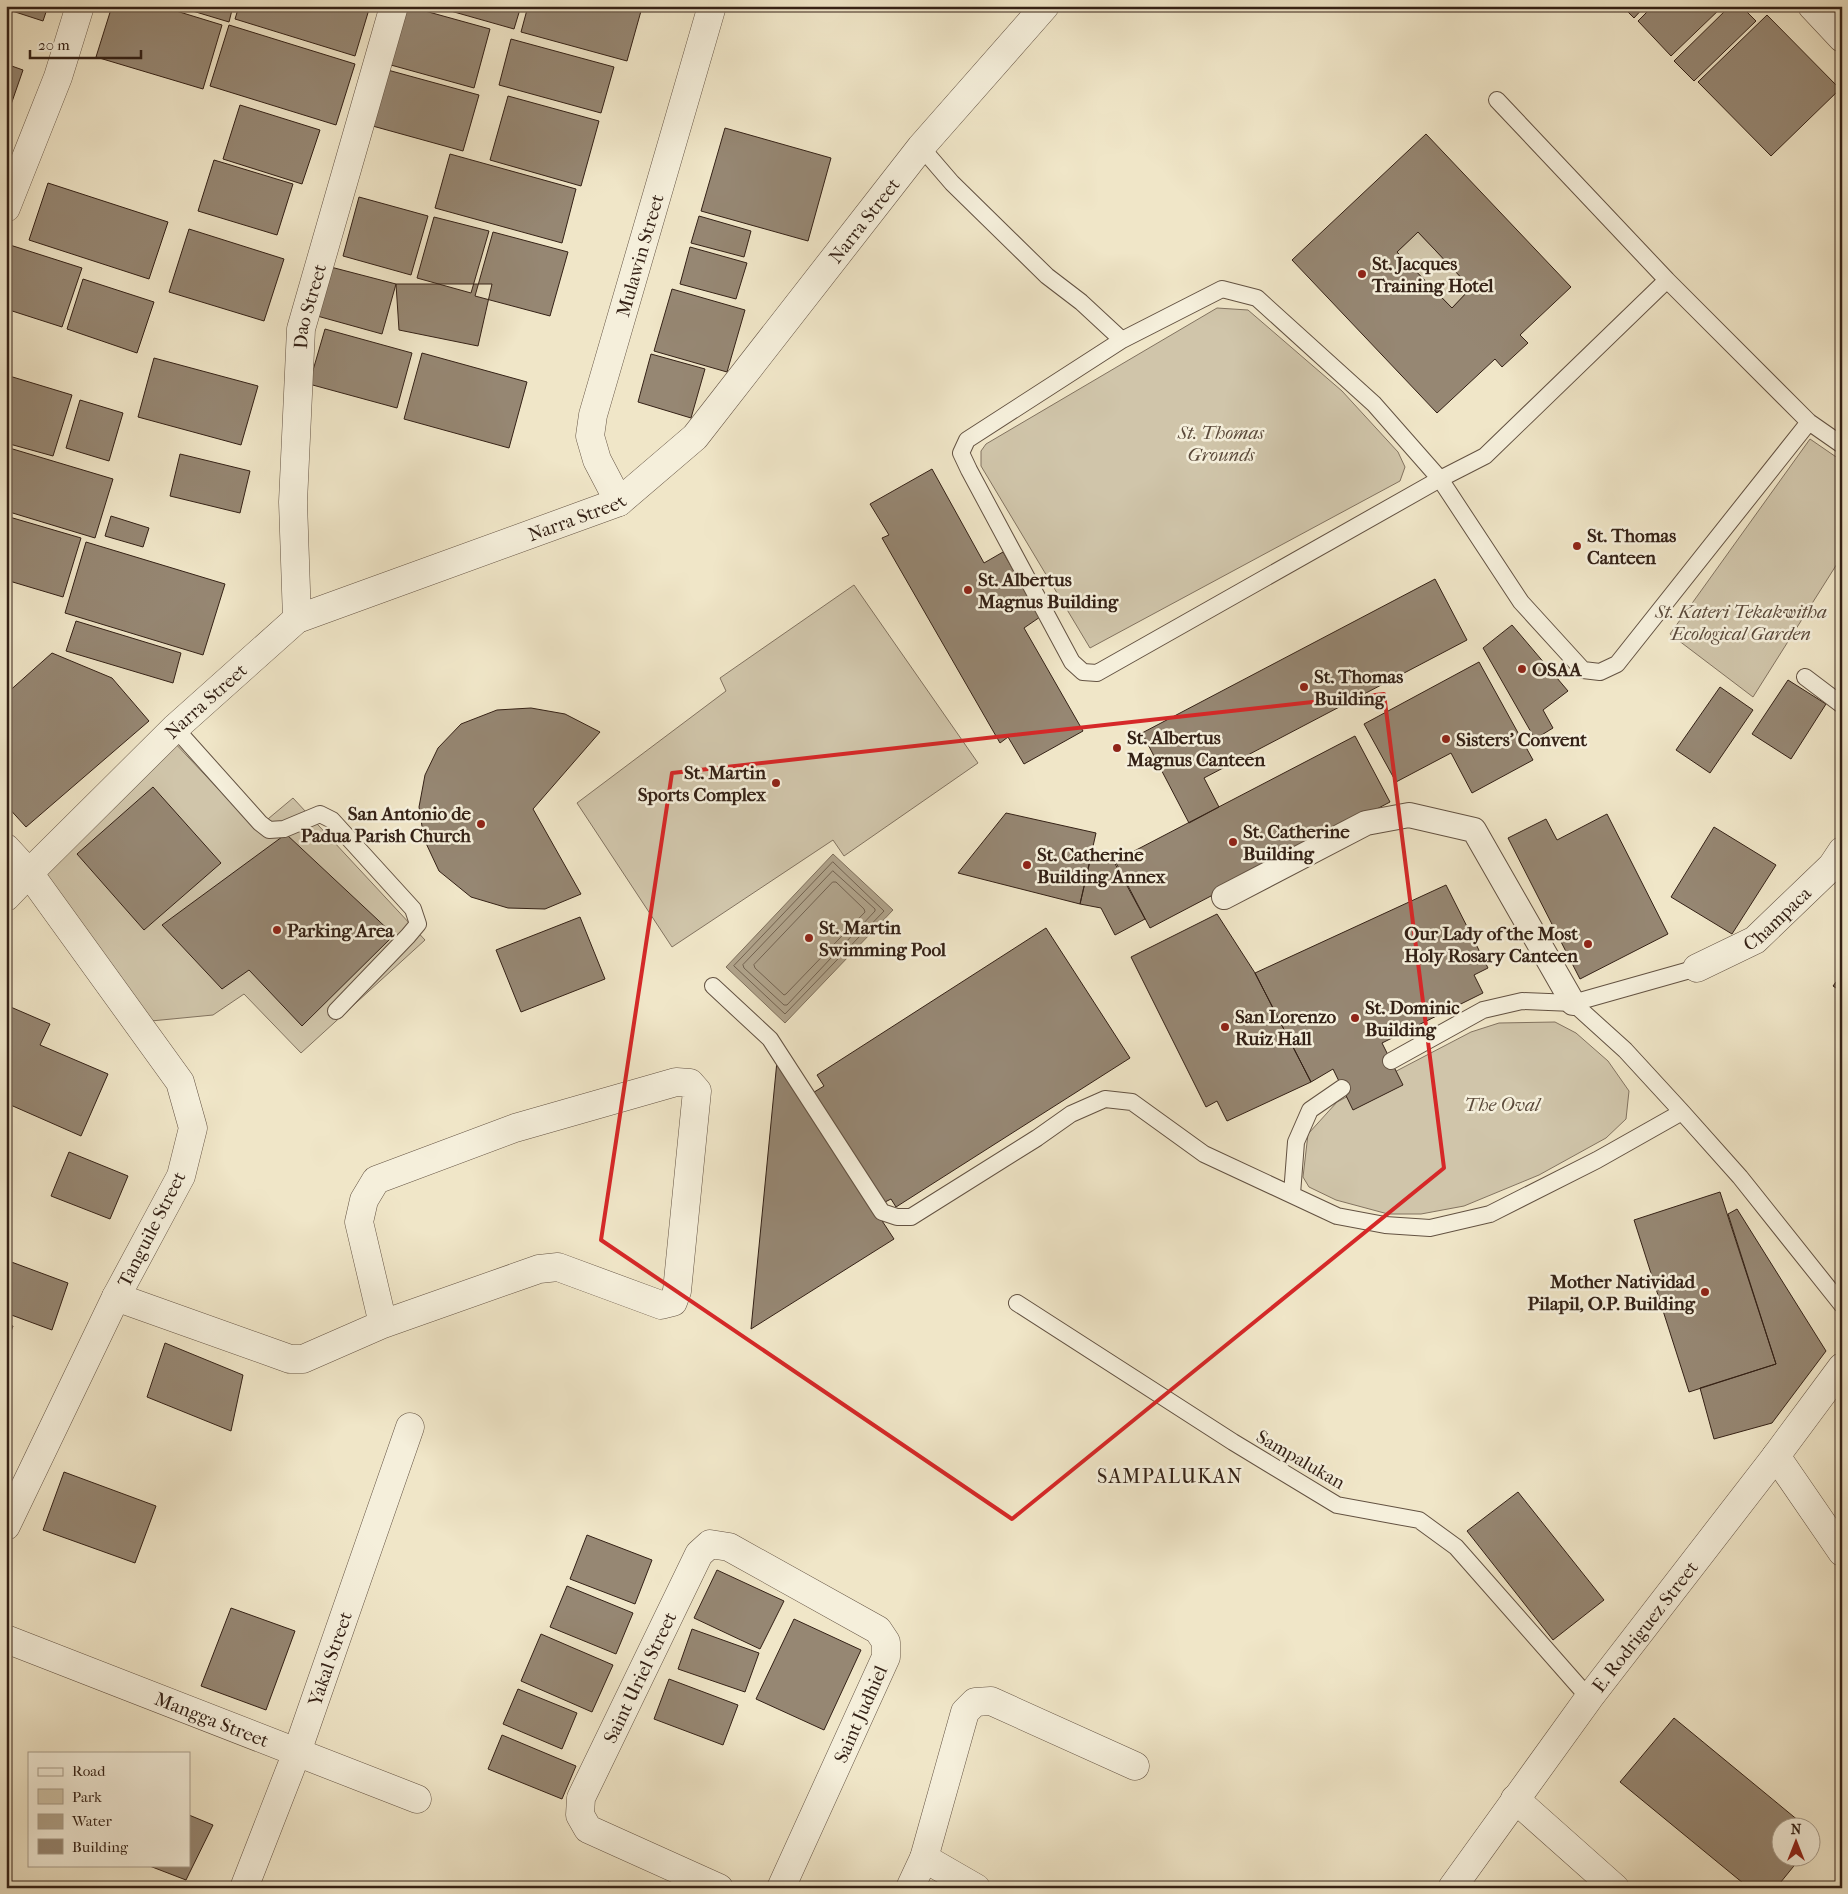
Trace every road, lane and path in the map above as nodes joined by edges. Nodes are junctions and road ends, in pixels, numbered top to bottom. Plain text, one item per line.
1 (80, 6) edge
2 (394, 6) edge
3 (712, 6) edge
4 (1045, 6) edge
5 (1812, 6) edge
6 (1842, 38) edge
7 (1497, 100) dead end
8 (921, 147) junction
9 (6, 208) edge
10 (1667, 280) junction
11 (1122, 340) junction
12 (1809, 422) junction
13 (1842, 445) edge
14 (1440, 479) junction
15 (619, 502) junction
16 (297, 619) junction
17 (1805, 677) dead end
18 (1842, 705) edge
19 (176, 728) junction
20 (6, 848) edge
21 (1839, 863) edge
22 (29, 872) junction
23 (1224, 896) dead end
24 (6, 897) edge
25 (1697, 968) joint
26 (713, 986) dead end
27 (1573, 1004) junction
28 (336, 1011) dead end
29 (1391, 1061) dead end
30 (1342, 1088) dead end
31 (1682, 1112) junction
32 (1292, 1194) junction
33 (116, 1297) junction
34 (1017, 1303) dead end
35 (1842, 1305) edge
36 (383, 1324) junction
37 (1842, 1367) edge
38 (410, 1427) dead end
39 (1776, 1456) junction
40 (6, 1526) edge
41 (710, 1544) joint
42 (1842, 1552) edge
43 (6, 1640) edge
44 (1589, 1698) junction
45 (297, 1752) junction
46 (1135, 1766) dead end
47 (417, 1799) dead end
48 (1515, 1799) junction
49 (924, 1858) junction
50 (244, 1888) edge
51 (719, 1888) edge
52 (781, 1888) edge
53 (910, 1888) edge
54 (976, 1888) edge
55 (1452, 1888) edge
56 (1615, 1888) edge

1 - 9 street
2 - 16 street, Dao Street
3 - 15 street, Mulawin Street
4 - 8 street, Narra Street
5 - 6 street
7 - 10 lane
8 - 11 lane
8 - 15 street, Narra Street
10 - 12 lane
10 - 14 lane
11 - 14 lane
11 - 14 lane
12 - 13 lane
12 - 14 lane
15 - 16 street, Narra Street
16 - 19 street, Narra Street
17 - 18 lane
19 - 22 street, Narra Street
19 - 28 lane
20 - 22 street, Tanguile Street
21 - 25 street, Champaca
22 - 24 street, Narra Street
22 - 33 street, Tanguile Street
23 - 27 street
25 - 27 lane
26 - 32 lane
27 - 29 lane
27 - 31 lane
30 - 32 lane
31 - 32 lane
31 - 35 lane
33 - 36 street
33 - 40 street, Tanguile Street
34 - 44 lane, Sampalukan
36 - 36 street
37 - 39 street, E. Rodriguez Street
38 - 45 street, Yakal Street
39 - 42 street
39 - 44 street, E. Rodriguez Street
41 - 51 street, Saint Uriel Street
41 - 52 street, Saint Judhiel
43 - 45 street, Mangga Street
44 - 48 street, E. Rodriguez Street
45 - 47 street, Mangga Street
45 - 50 street, Yakal Street
46 - 49 street
48 - 55 street, E. Rodriguez Street
48 - 56 street
49 - 53 street
49 - 54 street

